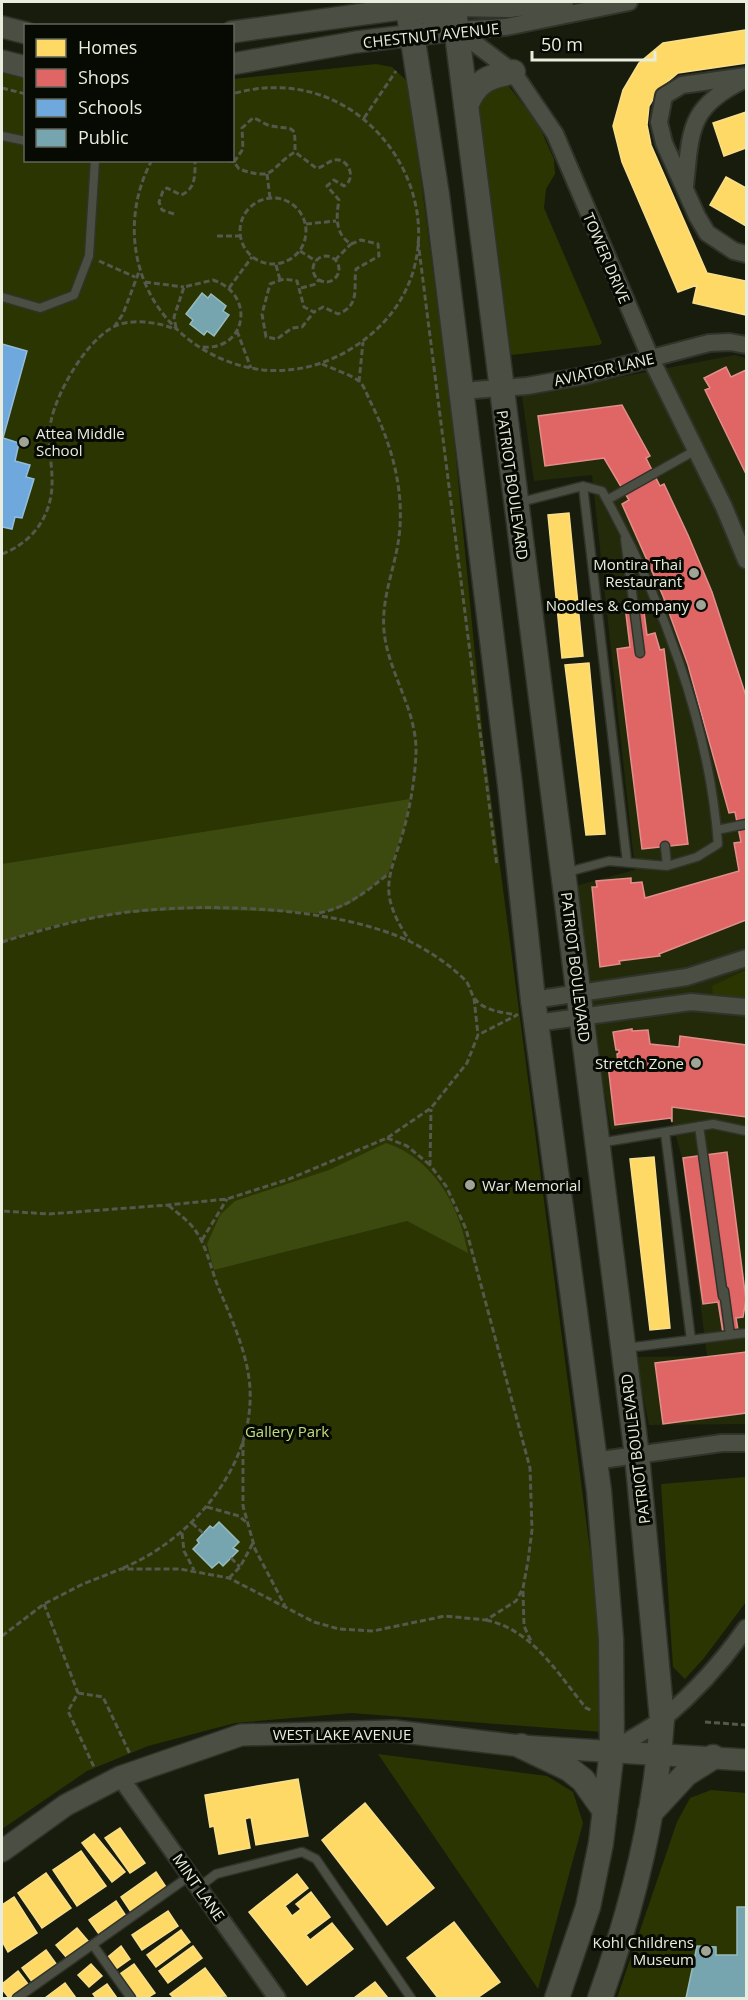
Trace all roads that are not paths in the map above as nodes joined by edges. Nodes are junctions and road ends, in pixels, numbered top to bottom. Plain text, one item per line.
1 (565, 2) edge
2 (629, 2) edge
3 (407, 5) edge
4 (455, 13) edge
5 (2, 27) edge
6 (24, 32) edge
7 (234, 32) edge
8 (412, 35) junction
9 (2, 61) edge
10 (234, 64) edge
11 (24, 66) edge
12 (513, 72) junction
13 (747, 77) edge
14 (466, 106) junction
15 (2, 136) edge
16 (24, 141) edge
17 (95, 162) edge
18 (685, 190) junction
19 (747, 254) edge
20 (2, 297) edge
21 (747, 345) edge
22 (651, 359) junction
23 (500, 388) junction
24 (460, 392) junction
25 (696, 450) junction
26 (584, 486) junction
27 (607, 500) junction
28 (515, 504) junction
29 (623, 527) junction
30 (747, 560) edge
31 (640, 653) dead end
32 (747, 824) edge
33 (717, 830) junction
34 (665, 846) dead end
35 (627, 862) junction
36 (667, 866) junction
37 (564, 873) junction
38 (747, 958) edge
39 (700, 974) junction
40 (709, 1004) junction
41 (581, 1005) junction
42 (747, 1007) edge
43 (524, 1014) junction
44 (699, 1126) junction
45 (747, 1131) edge
46 (665, 1132) junction
47 (598, 1143) junction
48 (707, 1168) dead end
49 (723, 1296) dead end
50 (747, 1333) edge
51 (730, 1335) junction
52 (691, 1341) junction
53 (623, 1348) junction
54 (747, 1443) edge
55 (637, 1456) junction
56 (594, 1461) junction
57 (747, 1628) edge
58 (662, 1719) junction
59 (522, 1746) junction
60 (612, 1750) junction
61 (660, 1753) junction
62 (713, 1757) junction
63 (747, 1760) edge
64 (127, 1768) junction
65 (605, 1811) junction
66 (650, 1813) junction
67 (2, 1851) edge
68 (195, 1881) junction
69 (93, 1945) junction
70 (17, 1998) edge
71 (131, 1998) edge
72 (277, 1998) edge
73 (411, 1998) edge
74 (557, 1998) edge
75 (600, 1998) edge

1 - 4 street, CHESTNUT AVENUE
2 - 4 street, CHESTNUT AVENUE
3 - 4 street, CHESTNUT AVENUE
3 - 7 street, CHESTNUT AVENUE
3 - 8 main road
4 - 8 street, CHESTNUT AVENUE
4 - 12 street, TOWER DRIVE
4 - 14 main road, PATRIOT BOULEVARD
5 - 6 street
8 - 10 street, CHESTNUT AVENUE
8 - 24 main road
9 - 11 street
12 - 14 main road
12 - 22 street, TOWER DRIVE
13 - 18 street
13 - 18 street
14 - 23 main road, PATRIOT BOULEVARD
15 - 16 lane
17 - 20 lane
18 - 19 street
21 - 22 street, AVIATOR LANE
22 - 23 street, AVIATOR LANE
22 - 25 street, TOWER DRIVE
23 - 24 street, AVIATOR LANE
23 - 28 main road, PATRIOT BOULEVARD
24 - 43 main road
25 - 27 lane
25 - 30 street, TOWER DRIVE
26 - 27 lane
26 - 28 lane
26 - 35 lane
27 - 29 lane
28 - 37 main road, PATRIOT BOULEVARD
29 - 31 lane
29 - 33 lane
32 - 33 lane
33 - 36 lane
34 - 36 lane
35 - 36 lane
35 - 37 lane
37 - 41 main road, PATRIOT BOULEVARD
38 - 39 street
39 - 40 street
39 - 41 street
40 - 41 street
40 - 42 street
41 - 43 street
41 - 43 street
41 - 47 main road, PATRIOT BOULEVARD
43 - 56 main road
44 - 45 lane
44 - 46 lane
44 - 49 lane
46 - 47 lane
46 - 52 lane
47 - 53 main road, PATRIOT BOULEVARD
48 - 51 lane
50 - 51 lane
51 - 52 lane
52 - 53 lane
53 - 55 main road, PATRIOT BOULEVARD
54 - 55 street
55 - 56 street
55 - 58 main road, PATRIOT BOULEVARD
56 - 60 main road
57 - 58 street
58 - 60 street
58 - 61 main road, PATRIOT BOULEVARD
59 - 60 street, WEST LAKE AVENUE
59 - 64 street, WEST LAKE AVENUE
59 - 65 main road
60 - 61 street, WEST LAKE AVENUE
60 - 65 main road
61 - 62 street, WEST LAKE AVENUE
61 - 66 main road, PATRIOT BOULEVARD
62 - 63 street, WEST LAKE AVENUE
62 - 66 main road
64 - 67 street, WEST LAKE AVENUE
64 - 68 street, MINT LANE
65 - 74 main road
66 - 75 main road, PATRIOT BOULEVARD
68 - 69 lane
68 - 72 street, MINT LANE
68 - 73 lane
69 - 70 lane
69 - 71 lane

